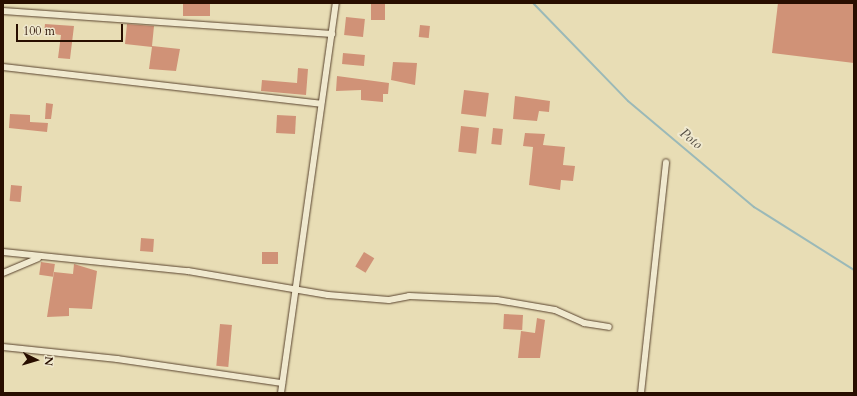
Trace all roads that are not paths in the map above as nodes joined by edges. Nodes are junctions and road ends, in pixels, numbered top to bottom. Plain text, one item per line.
1 (336, 3) edge
2 (3, 11) edge
3 (332, 34) junction
4 (3, 67) edge
5 (321, 104) junction
6 (666, 162) dead end
7 (3, 252) edge
8 (39, 257) junction
9 (3, 273) edge
10 (293, 291) junction
11 (609, 327) dead end
12 (3, 347) edge
13 (282, 383) junction
14 (281, 393) edge
15 (641, 393) edge

1 - 3 street
2 - 3 street
3 - 5 street
4 - 5 street
5 - 10 street
6 - 15 street
7 - 8 street
8 - 9 street
8 - 10 street
10 - 11 street
10 - 13 street
12 - 13 street
13 - 14 street

